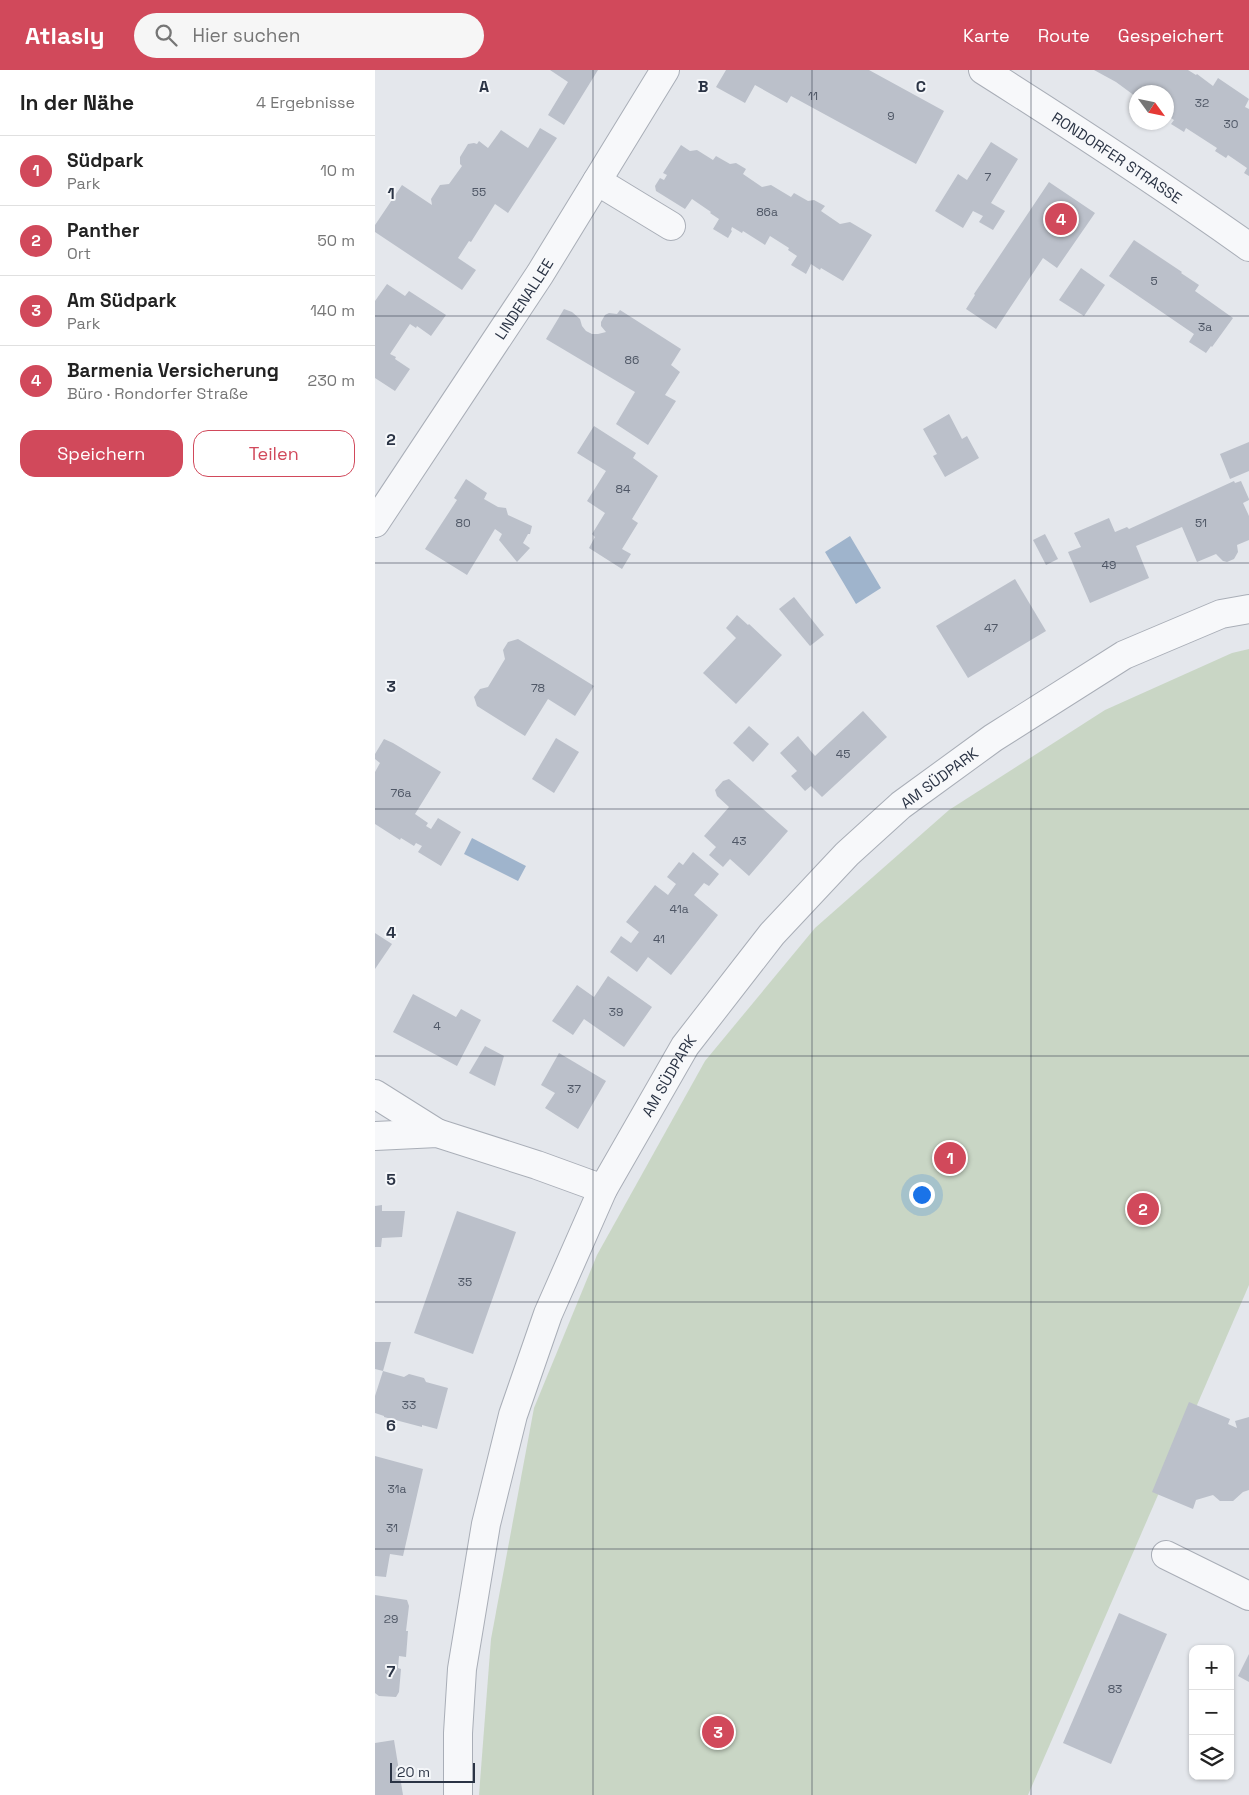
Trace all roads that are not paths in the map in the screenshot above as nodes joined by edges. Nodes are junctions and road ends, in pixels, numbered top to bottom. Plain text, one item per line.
1 (665, 70) edge
2 (983, 70) edge
3 (597, 181) junction
4 (671, 226) dead end
5 (1249, 247) edge
6 (375, 523) edge
7 (1249, 609) edge
8 (375, 1094) edge
9 (437, 1134) junction
10 (375, 1136) edge
11 (603, 1188) junction
12 (1166, 1555) dead end
13 (1249, 1596) edge
14 (458, 1795) edge

1 - 3 street, LINDENALLEE
2 - 5 street, RONDORFER STRASSE
3 - 4 street
3 - 6 street, LINDENALLEE
7 - 11 street, AM SÜDPARK
8 - 9 street
9 - 10 street
9 - 11 street
11 - 14 street, AM SÜDPARK
12 - 13 street

